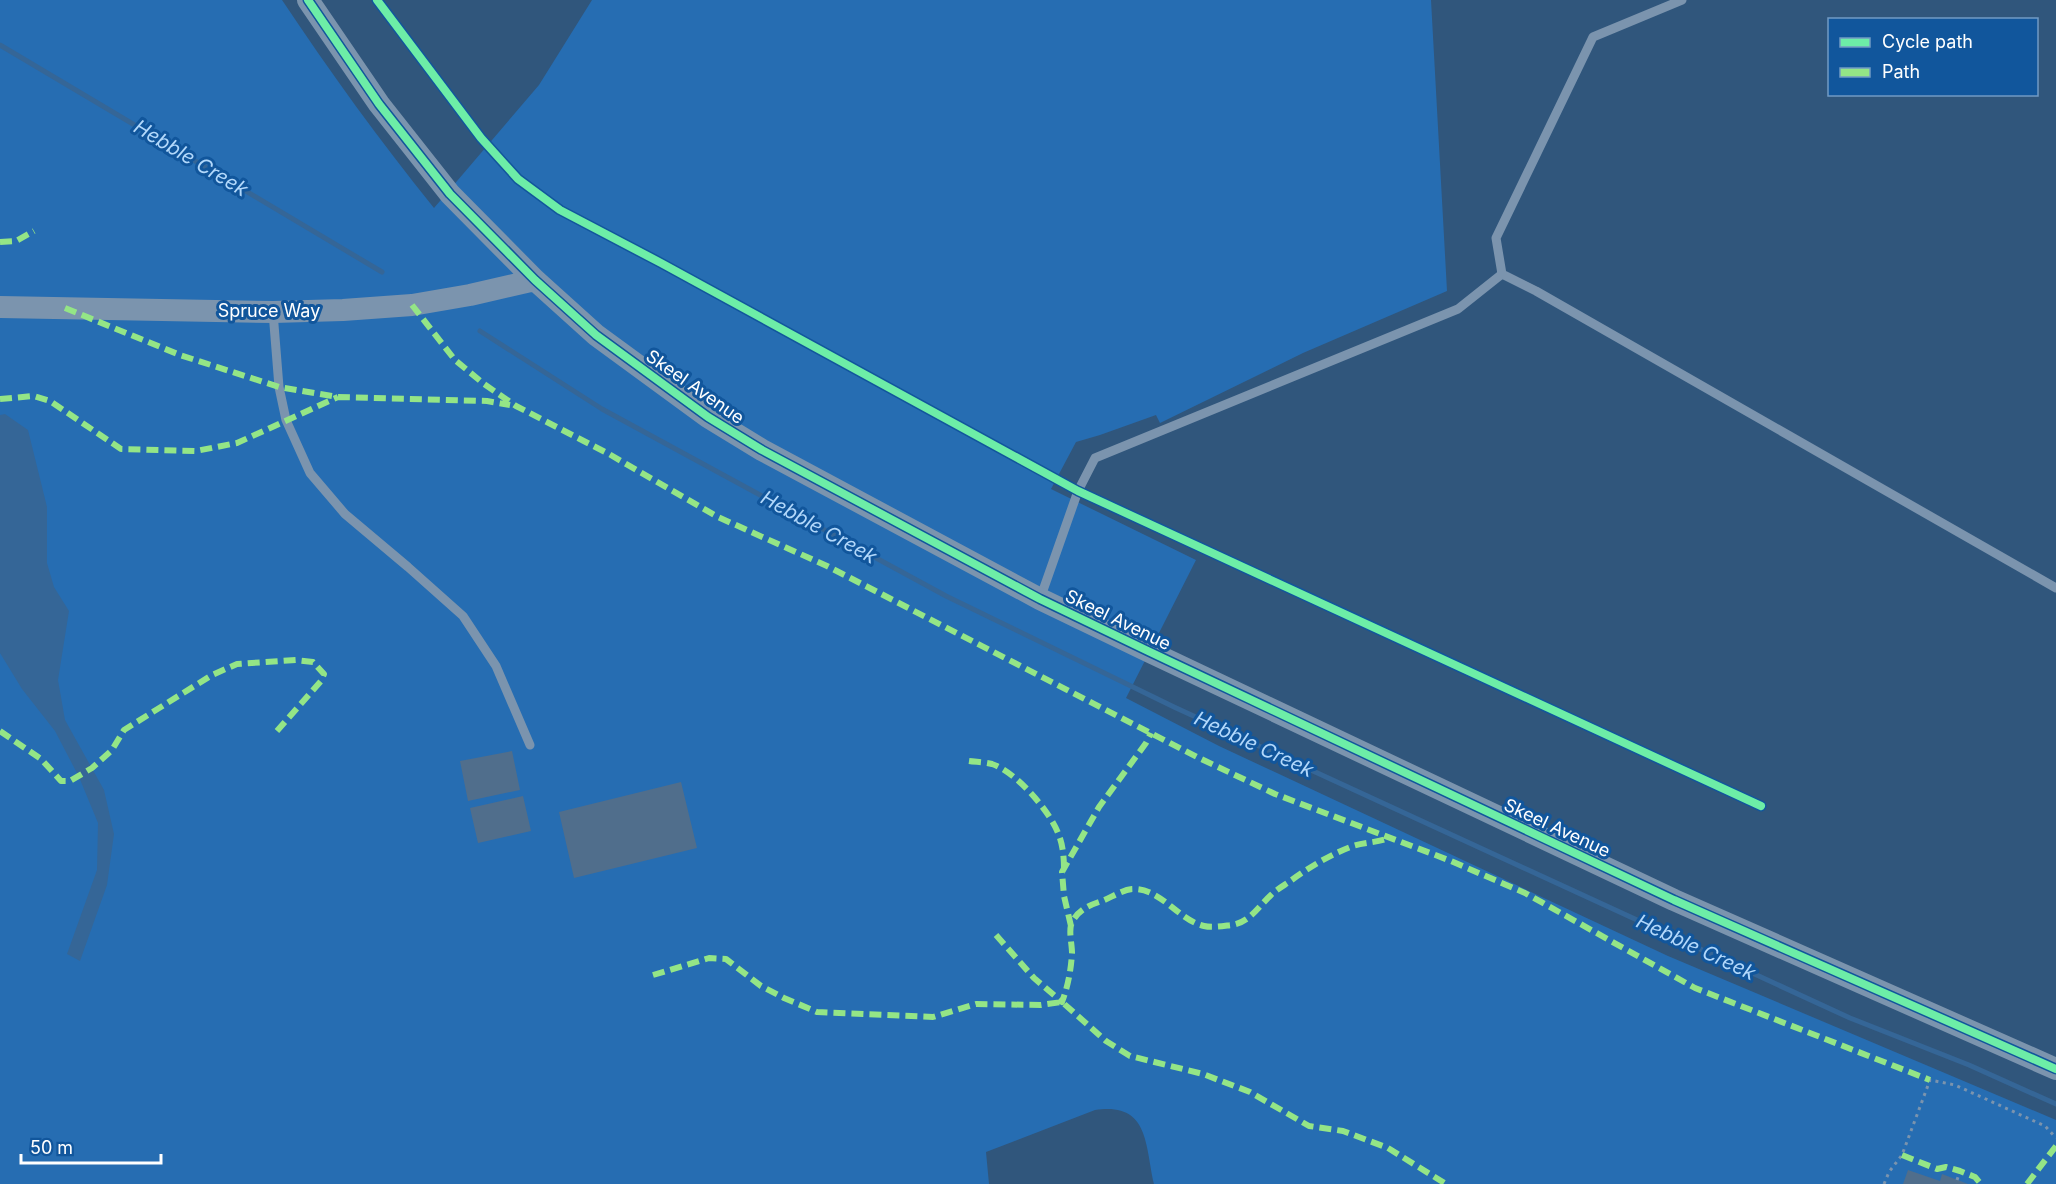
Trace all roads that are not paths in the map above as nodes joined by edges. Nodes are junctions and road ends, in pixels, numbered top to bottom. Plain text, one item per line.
1 (308, 0) edge
2 (1682, 0) edge
3 (1502, 274) junction
4 (535, 280) junction
5 (0, 307) edge
6 (273, 312) junction
7 (2056, 588) edge
8 (1041, 599) junction
9 (530, 745) dead end
10 (2056, 1069) edge

1 - 4 street, Skeel Avenue
2 - 3 lane
3 - 7 lane
3 - 8 lane
4 - 6 street, Spruce Way
4 - 8 street, Skeel Avenue
5 - 6 street, Spruce Way
6 - 9 lane
8 - 10 street, Skeel Avenue

